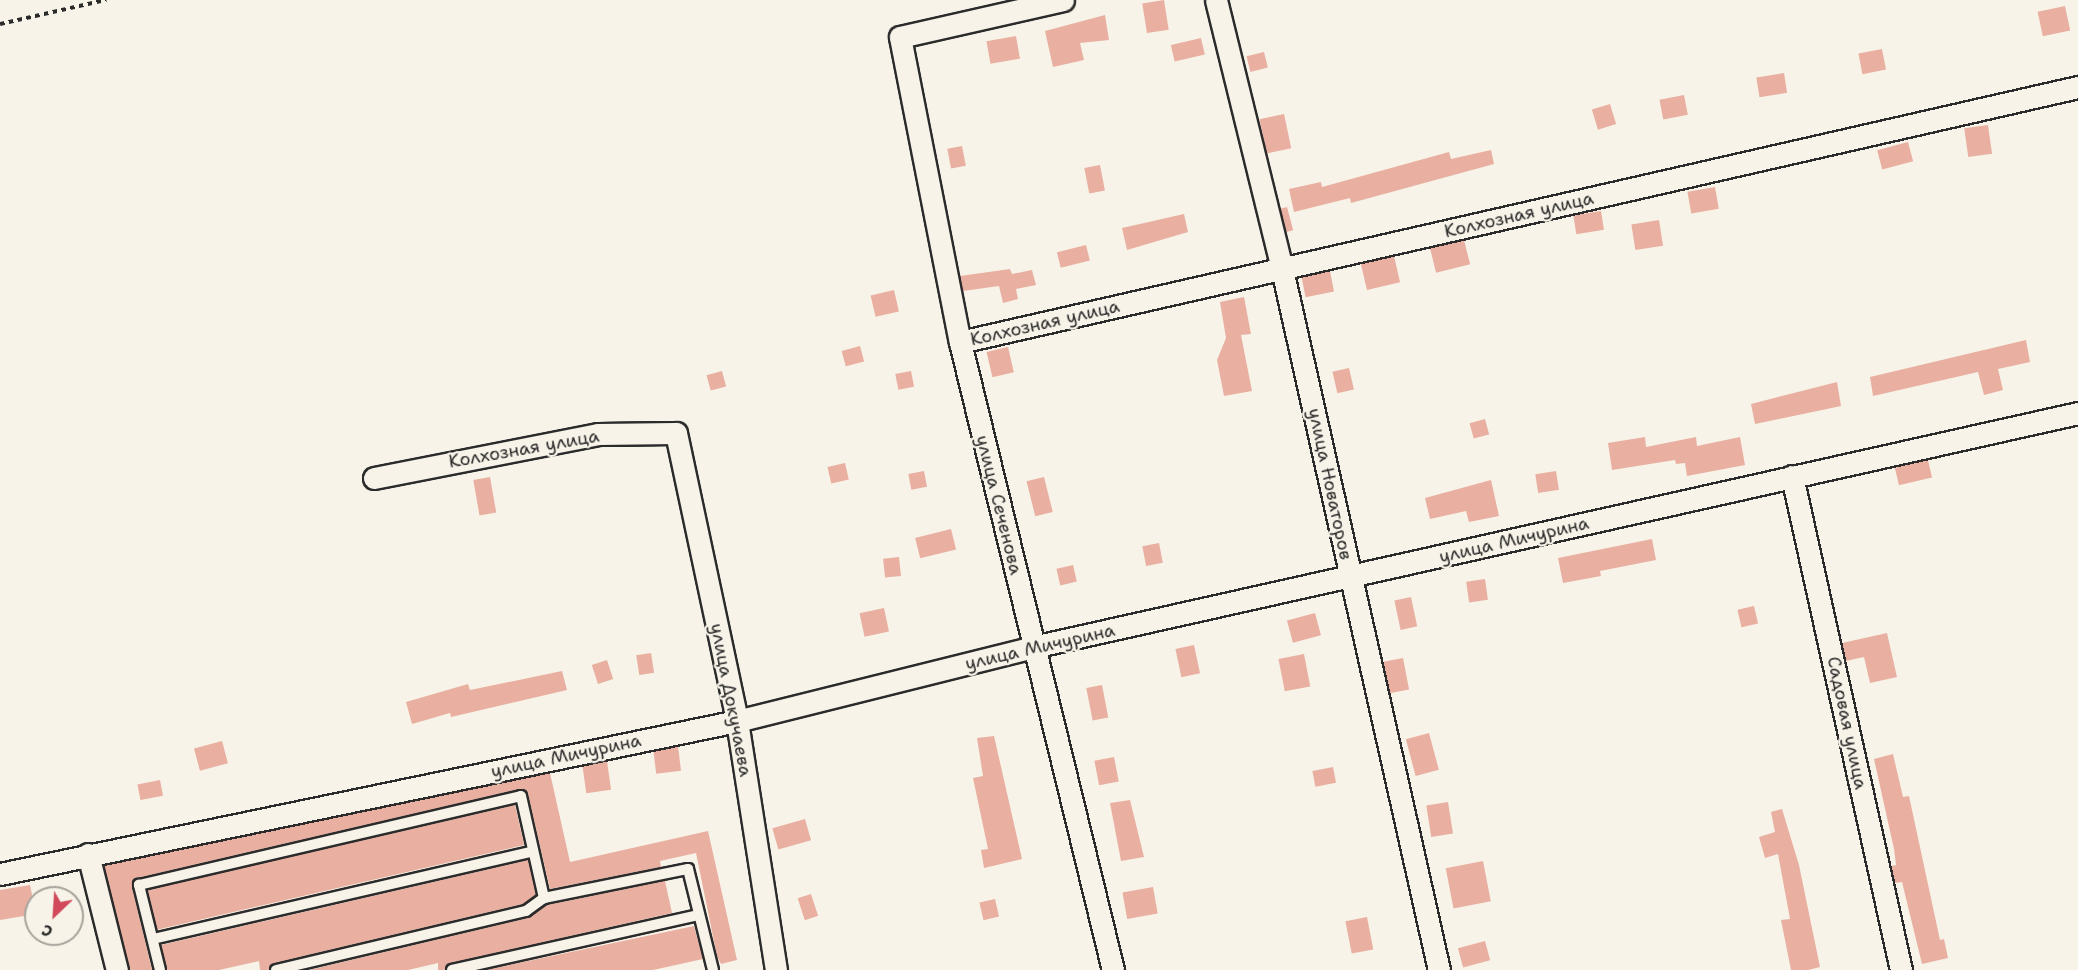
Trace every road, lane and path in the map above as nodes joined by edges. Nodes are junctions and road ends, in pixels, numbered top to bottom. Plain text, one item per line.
1 (106, 0) edge
2 (1063, 0) edge
3 (1216, 0) edge
4 (0, 24) edge
5 (2078, 87) edge
6 (1282, 269) junction
7 (960, 342) junction
8 (2078, 413) edge
9 (676, 433) joint
10 (1792, 476) junction
11 (374, 478) dead end
12 (1350, 577) junction
13 (1034, 647) junction
14 (737, 721) junction
15 (533, 850) junction
16 (88, 854) junction
17 (0, 874) edge
18 (544, 898) junction
19 (698, 915) junction
20 (153, 939) junction
21 (117, 970) edge
22 (160, 970) edge
23 (276, 970) edge
24 (452, 970) edge
25 (713, 970) edge
26 (776, 970) edge
27 (1113, 970) edge
28 (1439, 970) edge
29 (1901, 970) edge

1 - 4 path
2 - 7 street, улица Сеченова
3 - 6 street, улица Новаторов
5 - 6 street, Колхозная улица
6 - 7 street, Колхозная улица
6 - 12 street, улица Новаторов
7 - 13 street, улица Сеченова
8 - 10 street, улица Мичурина
9 - 11 street, Колхозная улица
9 - 14 street, улица Докучаева
10 - 12 street, улица Мичурина
10 - 29 street, Садовая улица
12 - 13 street, улица Мичурина
12 - 28 street, улица Новаторов
13 - 14 street, улица Мичурина
13 - 27 street, улица Сеченова
14 - 16 street, улица Мичурина
14 - 26 street, улица Докучаева
15 - 18 lane
15 - 20 lane
15 - 20 lane
16 - 17 street, улица Мичурина
16 - 21 street
18 - 19 lane
18 - 23 lane
19 - 24 lane
19 - 25 lane
20 - 22 lane

